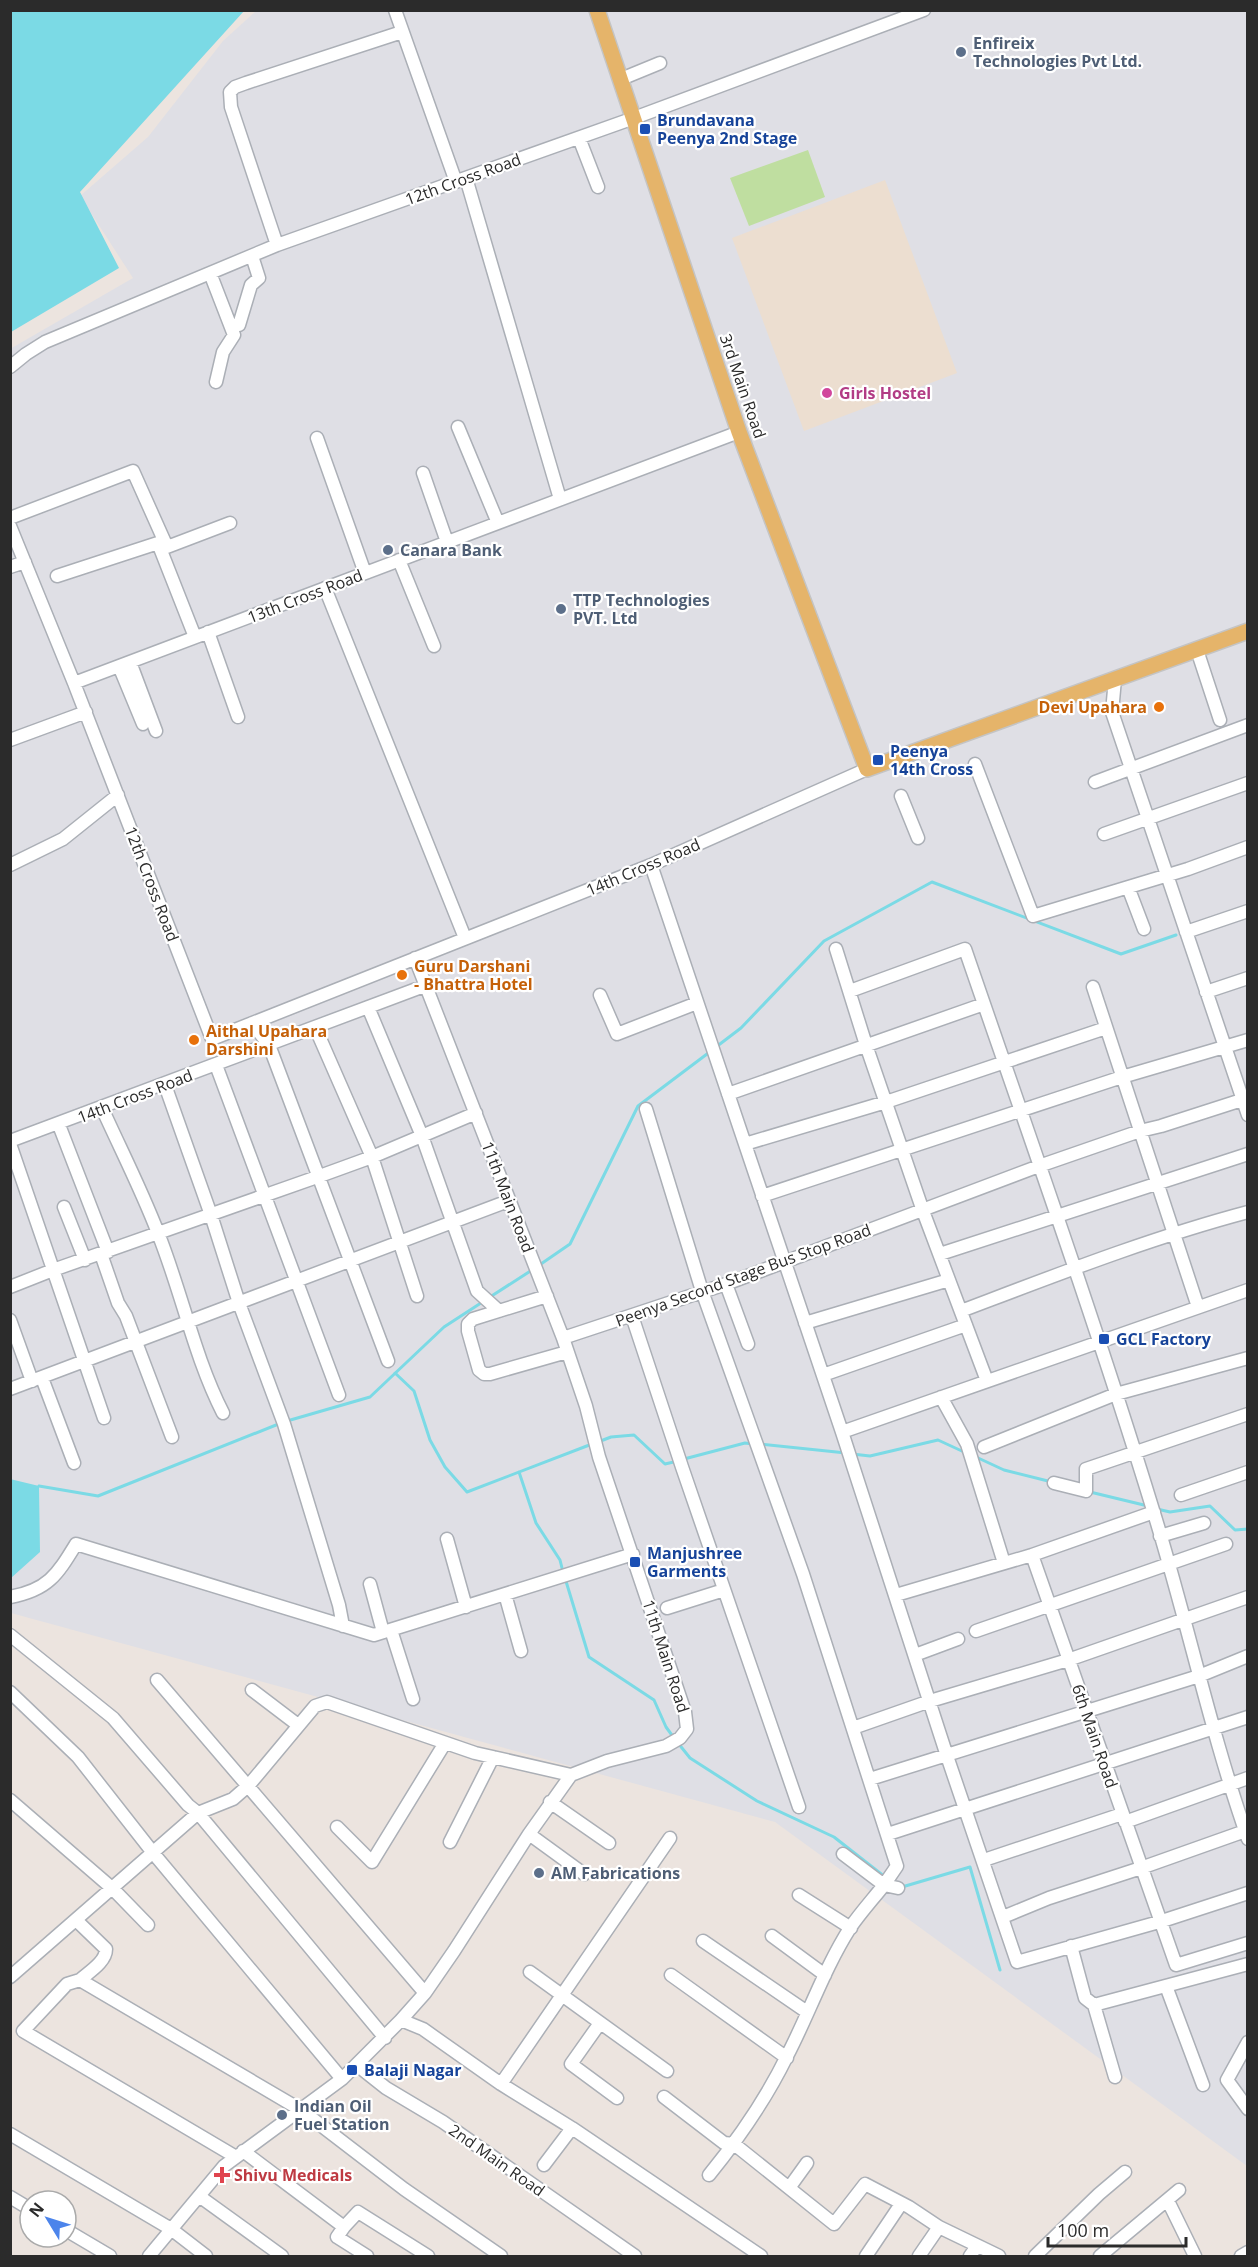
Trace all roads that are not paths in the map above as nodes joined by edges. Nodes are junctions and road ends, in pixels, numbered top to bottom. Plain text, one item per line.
1 (395, 10) edge
2 (597, 10) edge
3 (924, 10) edge
4 (402, 32) junction
5 (660, 63) dead end
6 (621, 79) junction
7 (634, 118) junction
8 (579, 138) junction
9 (461, 180) junction
10 (598, 187) dead end
11 (277, 245) junction
12 (252, 256) junction
13 (210, 273) junction
14 (239, 325) dead end
15 (10, 367) edge
16 (216, 382) dead end
17 (458, 427) dead end
18 (739, 432) junction
19 (317, 438) dead end
20 (423, 473) dead end
21 (560, 499) junction
22 (10, 518) edge
23 (230, 523) dead end
24 (498, 523) junction
25 (11, 530) edge
26 (447, 542) junction
27 (399, 560) junction
28 (25, 562) junction
29 (10, 567) edge
30 (365, 573) junction
31 (57, 576) dead end
32 (325, 588) junction
33 (1248, 631) edge
34 (208, 633) junction
35 (195, 637) junction
36 (434, 646) dead end
37 (1197, 650) junction
38 (124, 664) junction
39 (1115, 679) junction
40 (75, 683) junction
41 (86, 712) junction
42 (238, 717) dead end
43 (1220, 720) dead end
44 (143, 724) dead end
45 (1248, 725) edge
46 (156, 731) dead end
47 (10, 740) edge
48 (975, 764) dead end
49 (867, 769) junction
50 (1131, 769) junction
51 (1095, 782) dead end
52 (1248, 783) edge
53 (118, 795) junction
54 (901, 796) dead end
55 (1148, 819) junction
56 (1104, 834) dead end
57 (918, 838) dead end
58 (1248, 847) edge
59 (10, 865) edge
60 (651, 865) junction
61 (1167, 874) junction
62 (1128, 887) junction
63 (1248, 911) edge
64 (1144, 929) dead end
65 (1186, 932) junction
66 (465, 938) junction
67 (836, 949) dead end
68 (416, 958) junction
69 (1248, 978) edge
70 (427, 985) junction
71 (1093, 987) dead end
72 (850, 991) junction
73 (1206, 992) junction
74 (600, 995) dead end
75 (697, 1003) junction
76 (984, 1004) junction
77 (368, 1007) junction
78 (252, 1023) junction
79 (315, 1028) junction
80 (1106, 1028) junction
81 (1248, 1040) edge
82 (269, 1045) junction
83 (866, 1045) junction
84 (1225, 1048) junction
85 (1004, 1062) junction
86 (216, 1065) junction
87 (1122, 1077) junction
88 (165, 1085) junction
89 (728, 1094) junction
90 (1245, 1098) edge
91 (886, 1102) junction
92 (102, 1108) junction
93 (646, 1109) dead end
94 (1021, 1110) junction
95 (476, 1113) junction
96 (1248, 1115) edge
97 (59, 1125) junction
98 (1140, 1131) junction
99 (422, 1136) junction
100 (10, 1143) edge
101 (745, 1144) junction
102 (902, 1150) junction
103 (1248, 1154) edge
104 (372, 1157) junction
105 (1039, 1166) junction
106 (318, 1177) junction
107 (1157, 1183) junction
108 (265, 1195) junction
109 (762, 1196) junction
110 (508, 1201) junction
111 (64, 1206) dead end
112 (923, 1211) junction
113 (1248, 1212) edge
114 (211, 1215) junction
115 (1056, 1215) junction
116 (453, 1221) junction
117 (1173, 1233) junction
118 (159, 1234) junction
119 (400, 1241) junction
120 (105, 1253) junction
121 (940, 1254) junction
122 (85, 1260) junction
123 (349, 1260) junction
124 (785, 1262) junction
125 (1075, 1267) junction
126 (54, 1270) junction
127 (298, 1280) junction
128 (949, 1280) junction
129 (726, 1284) junction
130 (10, 1287) edge
131 (1248, 1290) edge
132 (702, 1291) junction
133 (417, 1296) dead end
134 (547, 1296) junction
135 (239, 1303) junction
136 (1198, 1307) junction
137 (499, 1311) junction
138 (961, 1311) junction
139 (632, 1316) junction
140 (10, 1320) edge
141 (187, 1322) junction
142 (805, 1323) junction
143 (966, 1325) junction
144 (563, 1338) junction
145 (1100, 1341) junction
146 (135, 1342) junction
147 (748, 1344) dead end
148 (567, 1352) junction
149 (1248, 1358) edge
150 (85, 1361) junction
151 (388, 1361) dead end
152 (823, 1375) junction
153 (37, 1379) junction
154 (987, 1381) junction
155 (10, 1389) edge
156 (1116, 1394) junction
157 (339, 1395) dead end
158 (941, 1397) junction
159 (223, 1413) dead end
160 (1248, 1414) edge
161 (104, 1418) dead end
162 (842, 1432) junction
163 (172, 1437) dead end
164 (984, 1447) dead end
165 (1135, 1451) junction
166 (74, 1463) dead end
167 (1248, 1472) edge
168 (1054, 1483) dead end
169 (1181, 1495) dead end
170 (1154, 1512) junction
171 (1204, 1523) dead end
172 (1160, 1536) junction
173 (447, 1539) dead end
174 (1226, 1544) dead end
175 (633, 1554) junction
176 (1032, 1555) junction
177 (1004, 1563) junction
178 (1168, 1564) junction
179 (370, 1584) dead end
180 (724, 1590) junction
181 (505, 1594) junction
182 (896, 1595) junction
183 (10, 1597) edge
184 (1248, 1597) edge
185 (1049, 1605) junction
186 (466, 1606) junction
187 (667, 1608) dead end
188 (1183, 1620) junction
189 (343, 1626) junction
190 (387, 1631) junction
191 (976, 1631) dead end
192 (10, 1635) edge
193 (958, 1639) dead end
194 (521, 1651) dead end
195 (915, 1655) junction
196 (1248, 1656) edge
197 (1068, 1660) junction
198 (1199, 1676) junction
199 (157, 1680) dead end
200 (252, 1690) dead end
201 (10, 1692) edge
202 (413, 1699) dead end
203 (930, 1701) junction
204 (1086, 1710) junction
205 (1248, 1716) edge
206 (298, 1725) junction
207 (853, 1728) junction
208 (1213, 1728) junction
209 (445, 1743) junction
210 (947, 1756) junction
211 (493, 1757) junction
212 (1104, 1764) junction
213 (570, 1775) junction
214 (1248, 1778) edge
215 (870, 1779) junction
216 (249, 1785) junction
217 (1228, 1785) junction
218 (10, 1800) edge
219 (550, 1802) junction
220 (799, 1807) dead end
221 (966, 1808) junction
222 (198, 1813) junction
223 (1123, 1818) junction
224 (337, 1827) dead end
225 (1246, 1833) edge
226 (529, 1834) junction
227 (888, 1834) junction
228 (670, 1838) dead end
229 (450, 1842) dead end
230 (609, 1843) dead end
231 (154, 1854) junction
232 (843, 1854) dead end
233 (984, 1860) junction
234 (1140, 1868) junction
235 (584, 1874) dead end
236 (884, 1885) junction
237 (898, 1888) dead end
238 (113, 1889) junction
239 (1248, 1893) edge
240 (799, 1895) dead end
241 (1002, 1917) junction
242 (77, 1921) junction
243 (1159, 1922) junction
244 (148, 1925) dead end
245 (851, 1928) junction
246 (772, 1936) dead end
247 (703, 1941) dead end
248 (1248, 1943) edge
249 (1071, 1946) junction
250 (1248, 1964) edge
251 (530, 1972) dead end
252 (671, 1975) dead end
253 (825, 1975) junction
254 (10, 1977) edge
255 (80, 1980) junction
256 (1166, 1986) junction
257 (425, 1992) junction
258 (563, 1996) junction
259 (1094, 2005) junction
260 (807, 2012) junction
261 (401, 2020) junction
262 (600, 2023) junction
263 (385, 2038) junction
264 (1248, 2042) edge
265 (787, 2058) junction
266 (357, 2065) junction
267 (667, 2071) dead end
268 (1115, 2077) dead end
269 (342, 2079) junction
270 (501, 2084) junction
271 (1203, 2085) dead end
272 (664, 2097) dead end
273 (617, 2098) dead end
274 (1248, 2109) edge
275 (301, 2110) junction
276 (572, 2128) junction
277 (10, 2134) edge
278 (734, 2144) junction
279 (240, 2154) junction
280 (807, 2163) dead end
281 (544, 2165) dead end
282 (1125, 2172) dead end
283 (709, 2175) dead end
284 (789, 2188) junction
285 (1179, 2190) dead end
286 (199, 2196) junction
287 (1168, 2201) junction
288 (901, 2204) junction
289 (344, 2227) junction
290 (939, 2227) junction
291 (171, 2229) junction
292 (78, 2237) edge
293 (973, 2251) edge
294 (1248, 2252) edge
295 (110, 2256) edge
296 (148, 2256) edge
297 (206, 2256) edge
298 (282, 2256) edge
299 (367, 2256) edge
300 (428, 2256) edge
301 (501, 2256) edge
302 (635, 2256) edge
303 (761, 2256) edge
304 (866, 2256) edge
305 (919, 2256) edge
306 (999, 2256) edge
307 (1035, 2256) edge
308 (1100, 2256) edge
309 (1195, 2256) edge
310 (1241, 2256) edge

1 - 4 street
2 - 6 main road, 3rd Main Road
3 - 7 street, 12th Cross Road
4 - 9 street
4 - 11 street
5 - 6 street
6 - 7 main road, 3rd Main Road
7 - 8 street, 12th Cross Road
7 - 18 main road, 3rd Main Road
8 - 9 street, 12th Cross Road
8 - 10 street
9 - 11 street, 12th Cross Road
9 - 21 street
11 - 12 street, 12th Cross Road
12 - 13 street, 12th Cross Road
12 - 14 street
13 - 15 street, 12th Cross Road
13 - 16 street
17 - 24 street
18 - 21 street, 13th Cross Road
18 - 49 main road, 3rd Main Road
19 - 30 street
20 - 26 street
21 - 24 street, 13th Cross Road
22 - 23 street
24 - 26 street, 13th Cross Road
25 - 28 street, 12th Cross Road
26 - 27 street, 13th Cross Road
27 - 30 street, 13th Cross Road
27 - 36 street
28 - 29 street
28 - 40 street, 12th Cross Road
30 - 32 street, 13th Cross Road
31 - 35 street
32 - 34 street, 13th Cross Road
32 - 66 street
33 - 37 main road
34 - 35 street, 13th Cross Road
34 - 42 street
35 - 38 street, 13th Cross Road
37 - 39 main road
37 - 43 street
38 - 40 street, 13th Cross Road
38 - 44 street
38 - 46 street
39 - 49 main road
39 - 50 street
40 - 41 street, 12th Cross Road
41 - 47 street
41 - 53 street, 12th Cross Road
45 - 50 street
48 - 62 street
49 - 60 street, 14th Cross Road
50 - 51 street
50 - 55 street
52 - 55 street
53 - 59 street
53 - 78 street, 12th Cross Road
54 - 57 street
55 - 56 street
55 - 61 street
58 - 61 street
60 - 66 street, 14th Cross Road
60 - 75 street
61 - 62 street
61 - 65 street
62 - 64 street
63 - 65 street
65 - 73 street
66 - 68 street, 14th Cross Road
67 - 72 street
68 - 70 street, 11th Main Road
68 - 78 street, 12th Cross Road
69 - 73 street
70 - 77 street, 14th Cross Road
70 - 95 street, 11th Main Road
71 - 80 street
72 - 76 street
72 - 83 street
73 - 84 street
74 - 75 street
75 - 89 street
76 - 83 street
76 - 85 street
77 - 79 street, 14th Cross Road
77 - 99 street
78 - 82 street
79 - 82 street, 14th Cross Road
79 - 104 street
80 - 85 street
80 - 87 street
81 - 84 street
82 - 86 street, 14th Cross Road
82 - 106 street
83 - 89 street
83 - 91 street
84 - 87 street
84 - 90 street
85 - 91 street
85 - 94 street
86 - 88 street, 14th Cross Road
86 - 108 street
87 - 94 street
87 - 98 street
88 - 92 street, 14th Cross Road
88 - 114 street
89 - 101 street
90 - 96 street
90 - 98 street, Peenya Second Stage Bus Stop Road
91 - 101 street
91 - 102 street
92 - 97 street, 14th Cross Road
92 - 118 street
93 - 132 street
94 - 102 street
94 - 105 street
95 - 99 street
95 - 110 street, 11th Main Road
97 - 100 street, 14th Cross Road
97 - 120 street
98 - 105 street, Peenya Second Stage Bus Stop Road
98 - 107 street
99 - 104 street
99 - 116 street
100 - 126 street
101 - 109 street
102 - 109 street
102 - 112 street
103 - 107 street
104 - 106 street
104 - 119 street
105 - 112 street, Peenya Second Stage Bus Stop Road
105 - 115 street
106 - 108 street
106 - 123 street
107 - 115 street
107 - 117 street
108 - 114 street
108 - 127 street
109 - 124 street
110 - 116 street
110 - 134 street, 11th Main Road
111 - 122 street
112 - 121 street
112 - 124 street, Peenya Second Stage Bus Stop Road
113 - 117 street
114 - 118 street
114 - 135 street
115 - 121 street
115 - 125 street
116 - 119 street
116 - 137 street
117 - 125 street
117 - 136 street
118 - 120 street
118 - 141 street
119 - 123 street
119 - 133 street
120 - 122 street
120 - 146 street
121 - 128 street
122 - 126 street
123 - 127 street
123 - 151 street
124 - 129 street, Peenya Second Stage Bus Stop Road
124 - 142 street
125 - 138 street
125 - 145 street
126 - 130 street
126 - 150 street
127 - 135 street
127 - 157 street
128 - 138 street
128 - 142 street
129 - 132 street, Peenya Second Stage Bus Stop Road
129 - 147 street
131 - 136 street
132 - 139 street, Peenya Second Stage Bus Stop Road
132 - 207 street
134 - 137 street
134 - 144 street, 11th Main Road
135 - 141 street
135 - 189 street
136 - 145 street
137 - 148 street
138 - 143 street
139 - 144 street, Peenya Second Stage Bus Stop Road
139 - 180 street
140 - 153 street
141 - 146 street
141 - 159 street
142 - 152 street
143 - 152 street
143 - 154 street
144 - 148 street, 11th Main Road
145 - 154 street
145 - 156 street
146 - 150 street
146 - 163 street
148 - 175 street, 11th Main Road
149 - 156 street
150 - 153 street
150 - 161 street
152 - 162 street
153 - 155 street
153 - 166 street
154 - 158 street
156 - 164 street
156 - 165 street
158 - 162 street
158 - 177 street
160 - 165 street
162 - 182 street
165 - 168 street
165 - 170 street
167 - 169 street
170 - 172 street
170 - 176 street
171 - 172 street
172 - 178 street
173 - 186 street
174 - 178 street
175 - 181 street
175 - 213 street, 11th Main Road
176 - 177 street
176 - 185 street, 6th Main Road
177 - 182 street
178 - 185 street
178 - 188 street
179 - 190 street
180 - 187 street
180 - 220 street
181 - 186 street
181 - 194 street
182 - 195 street
183 - 189 street
184 - 188 street
185 - 191 street
185 - 197 street, 6th Main Road
186 - 190 street
188 - 197 street
188 - 198 street
189 - 190 street
190 - 202 street
192 - 222 street
193 - 195 street
195 - 203 street
196 - 198 street
197 - 203 street
197 - 204 street, 6th Main Road
198 - 204 street
198 - 208 street
199 - 216 street
200 - 206 street
201 - 231 street
203 - 207 street
203 - 210 street
204 - 210 street
204 - 212 street, 6th Main Road
205 - 208 street
206 - 209 street
206 - 216 street
207 - 215 street
208 - 212 street
208 - 217 street
209 - 211 street
209 - 224 street
210 - 215 street
210 - 221 street
211 - 213 street
211 - 229 street
212 - 221 street
212 - 223 street, 6th Main Road
213 - 219 street
214 - 217 street
215 - 227 street
216 - 222 street
216 - 257 street
217 - 223 street
217 - 225 street
218 - 238 street
219 - 226 street
219 - 230 street
221 - 227 street
221 - 233 street
222 - 231 street
222 - 263 street
223 - 233 street
223 - 234 street, 6th Main Road
225 - 234 street
226 - 235 street
226 - 257 street
227 - 236 street
228 - 258 street
231 - 238 street
231 - 269 street
232 - 236 street
233 - 241 street
234 - 241 street
234 - 243 street, 6th Main Road
236 - 237 street
236 - 245 street
238 - 242 street
238 - 244 street
239 - 243 street
240 - 245 street
241 - 249 street
242 - 254 street
242 - 255 street
243 - 248 street, 6th Main Road
243 - 249 street
245 - 253 street
246 - 253 street
247 - 260 street
249 - 259 street
250 - 256 street
251 - 258 street
252 - 265 street
253 - 260 street
255 - 275 street
255 - 279 street
256 - 259 street
256 - 271 street
257 - 261 street
258 - 262 street
258 - 270 street
259 - 268 street
260 - 265 street
261 - 263 street
261 - 270 street
262 - 267 street
262 - 273 street
263 - 266 street
264 - 274 street
265 - 278 street
266 - 269 street
266 - 302 street, 2nd Main Road
269 - 275 street
270 - 276 street
272 - 278 street
275 - 279 street
275 - 301 street
276 - 281 street
276 - 303 street
277 - 291 street
278 - 283 street
278 - 284 street
279 - 286 street
279 - 289 street
280 - 284 street
282 - 307 street
284 - 288 street
285 - 287 street
286 - 291 street
286 - 298 street
287 - 308 street
287 - 309 street
288 - 290 street
288 - 304 street
289 - 299 street
289 - 300 street
290 - 293 street
290 - 305 street
291 - 296 street
291 - 297 street
292 - 295 street
293 - 306 street
294 - 310 street

